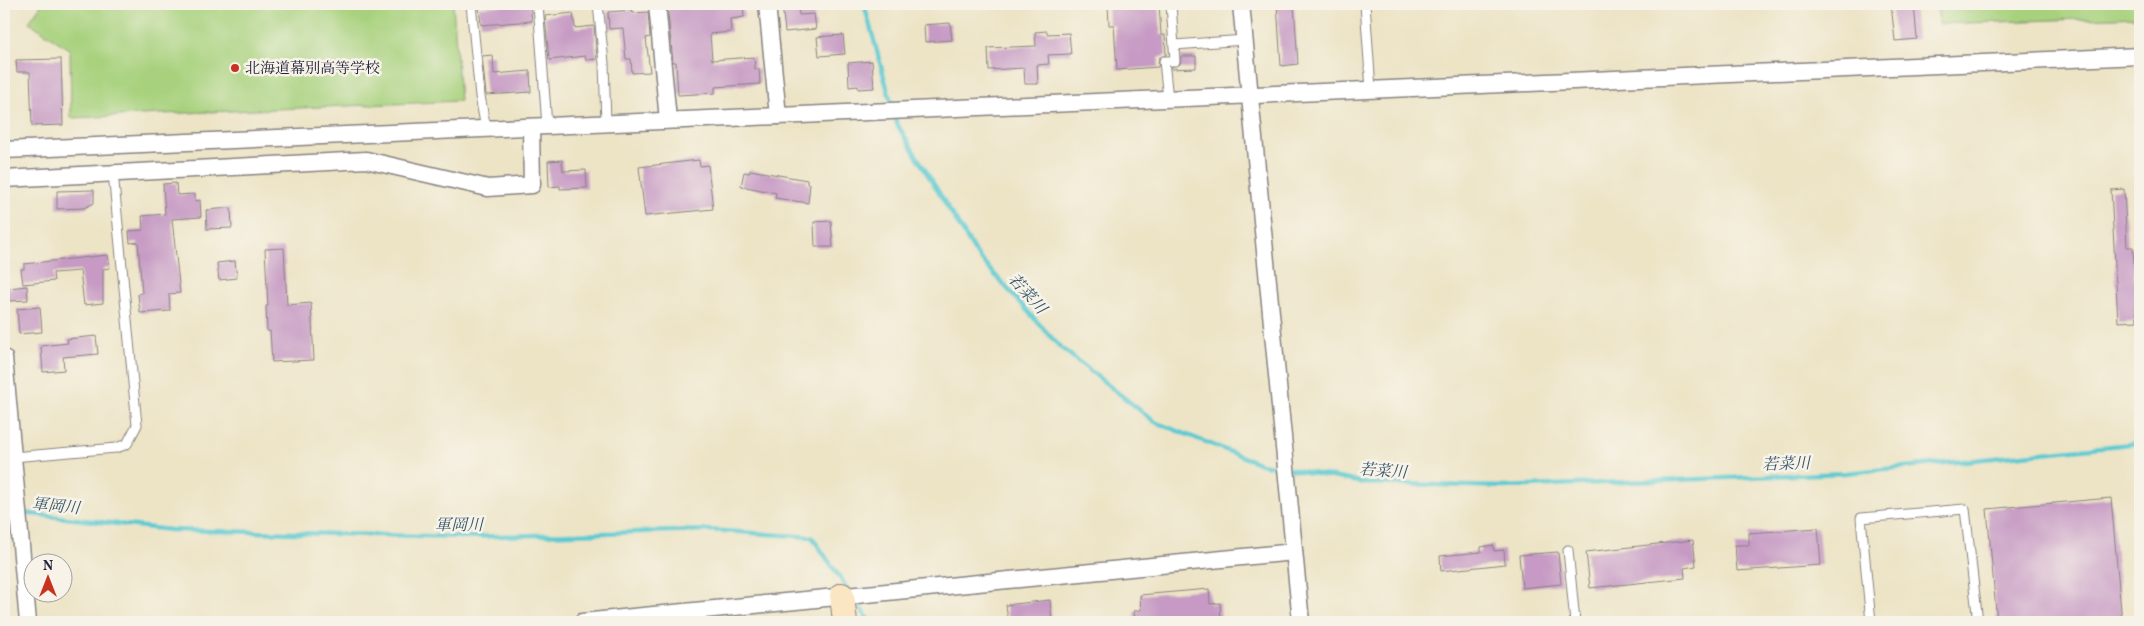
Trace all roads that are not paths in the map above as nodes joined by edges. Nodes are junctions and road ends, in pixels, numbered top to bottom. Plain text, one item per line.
1 (471, 4) edge
2 (538, 4) edge
3 (598, 4) edge
4 (657, 4) edge
5 (767, 4) edge
6 (1170, 4) edge
7 (1241, 4) edge
8 (1365, 4) edge
9 (1245, 40) junction
10 (1174, 45) junction
11 (2140, 56) edge
12 (1372, 90) junction
13 (1250, 95) junction
14 (1168, 99) junction
15 (778, 116) junction
16 (668, 120) junction
17 (606, 123) junction
18 (539, 126) junction
19 (486, 129) junction
20 (4, 150) edge
21 (113, 172) junction
22 (4, 179) edge
23 (4, 358) edge
24 (13, 457) junction
25 (1568, 550) dead end
26 (1294, 552) junction
27 (842, 595) junction
28 (28, 622) edge
29 (582, 622) edge
30 (845, 622) edge
31 (1300, 622) edge
32 (1576, 622) edge
33 (1872, 622) edge
34 (1978, 622) edge

1 - 19 lane
2 - 18 lane
3 - 17 lane
4 - 16 street
5 - 15 street
6 - 10 lane
7 - 9 street
8 - 12 lane
9 - 10 lane
9 - 13 street
10 - 14 lane
11 - 12 street
12 - 13 street
13 - 14 street
13 - 26 street
14 - 15 street
15 - 16 street
16 - 17 street
17 - 18 street
18 - 19 street
18 - 21 street
19 - 20 street
21 - 22 street
21 - 24 lane
23 - 24 street
24 - 28 street
25 - 32 lane
26 - 27 street
26 - 31 street
27 - 29 street
27 - 30 street
33 - 34 lane

